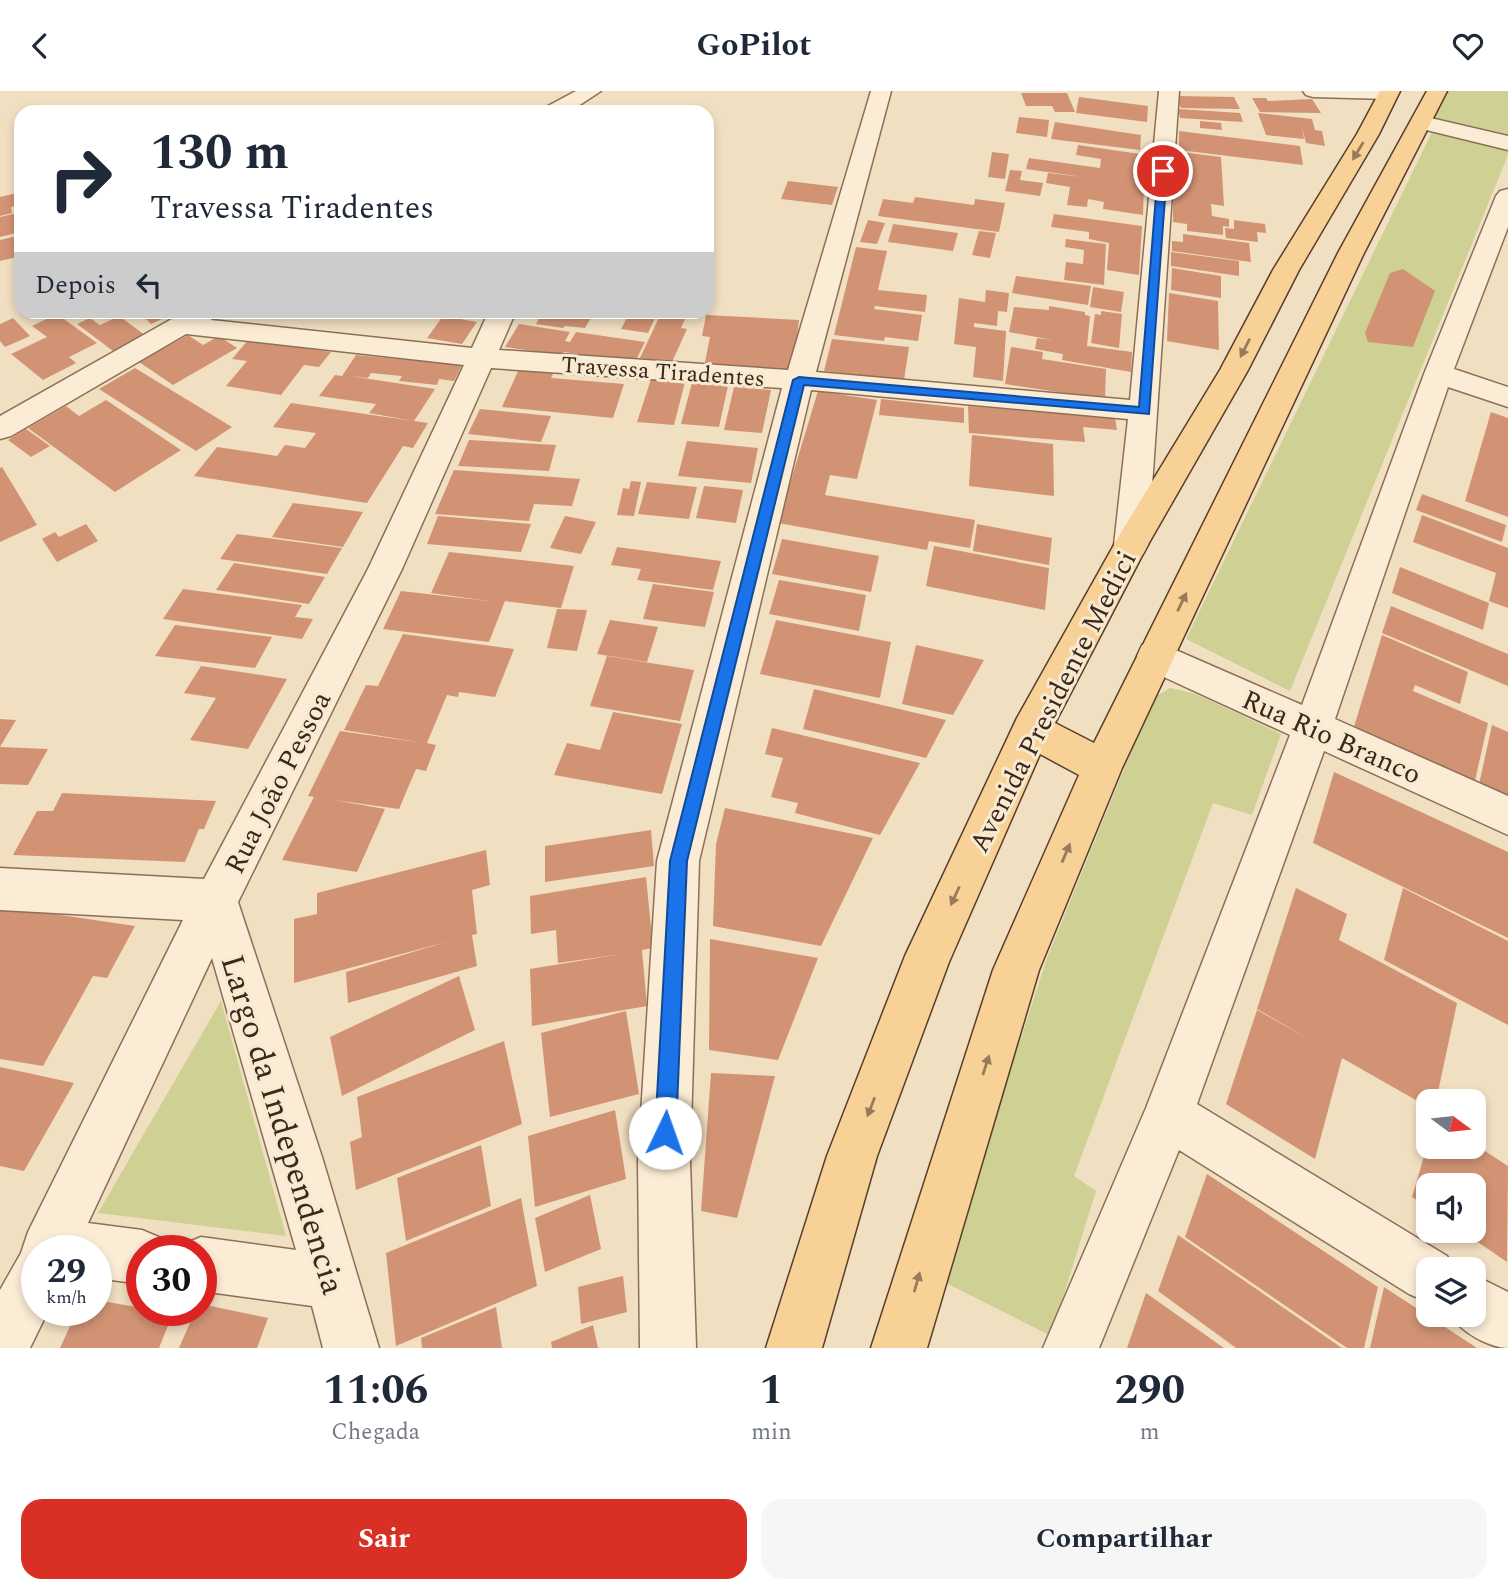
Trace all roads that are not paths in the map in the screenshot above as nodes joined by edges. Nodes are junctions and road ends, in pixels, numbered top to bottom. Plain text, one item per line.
1 (591, 91) edge
2 (881, 91) edge
3 (1168, 91) edge
4 (1313, 91) edge
5 (1373, 92) edge
6 (566, 105) edge
7 (1430, 107) edge
8 (1508, 143) edge
9 (1508, 196) edge
10 (191, 319) edge
11 (200, 319) edge
12 (499, 319) edge
13 (481, 358) junction
14 (1438, 375) junction
15 (799, 380) junction
16 (1508, 397) edge
17 (1144, 411) junction
18 (0, 429) edge
19 (1131, 545) junction
20 (1155, 656) junction
21 (1313, 727) junction
22 (1031, 730) junction
23 (1102, 767) junction
24 (1508, 816) edge
25 (0, 889) edge
26 (216, 901) junction
27 (1168, 1115) junction
28 (73, 1235) edge
29 (217, 1266) edge
30 (1416, 1268) edge
31 (332, 1282) junction
32 (1486, 1310) edge
33 (21, 1319) edge
34 (1508, 1324) edge
35 (1, 1348) edge
36 (351, 1348) edge
37 (668, 1348) edge
38 (794, 1348) edge
39 (899, 1348) edge
40 (1071, 1348) edge

1 - 6 street
2 - 15 street
3 - 17 street
4 - 5 street
5 -> 19 main road, Avenida Presidente Medici
7 - 8 street
20 -> 7 main road
9 - 14 street
10 - 18 street
11 - 13 street, Travessa Tiradentes
12 - 13 street, Rua João Pessoa
13 - 15 street, Travessa Tiradentes
13 - 26 street, Rua João Pessoa
14 - 16 street
14 - 21 street
15 - 17 street, Travessa Tiradentes
15 - 37 street
17 - 19 street
19 - 22 main road, Avenida Presidente Medici
20 - 21 street, Rua Rio Branco
20 - 23 main road
21 - 24 street, Rua Rio Branco
21 - 27 street
22 - 23 main road
22 -> 38 main road, Avenida Presidente Medici
39 -> 23 main road
25 - 26 street
26 - 28 street, Rua João Pessoa
26 - 31 street, Largo da Independencia
27 - 30 street
27 - 40 street
29 - 31 street
31 - 36 street, Largo da Independencia
32 - 34 street
33 - 35 street, Rua João Pessoa

